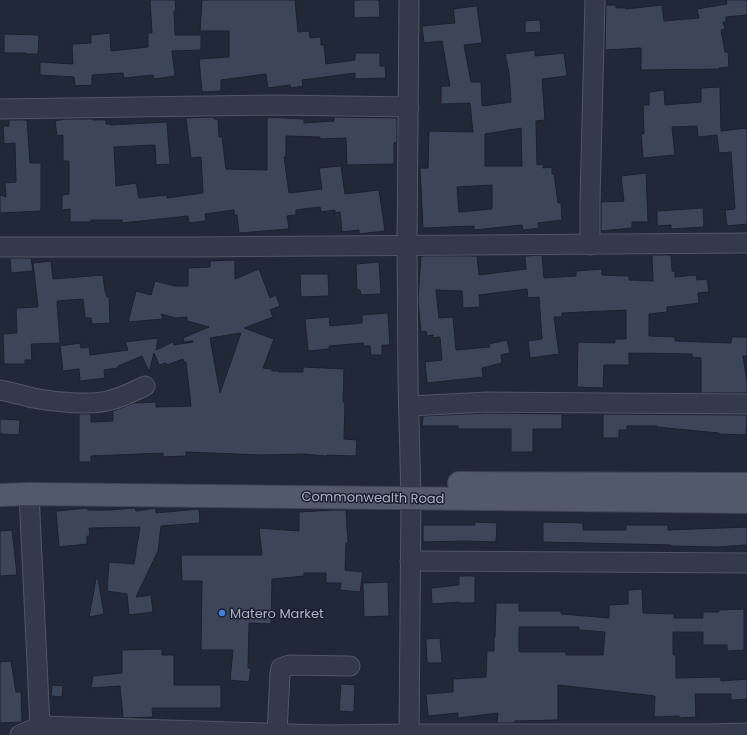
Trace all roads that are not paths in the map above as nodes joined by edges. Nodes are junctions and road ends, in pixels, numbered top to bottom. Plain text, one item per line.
1 (409, 0) edge
2 (595, 0) edge
3 (409, 106) junction
4 (0, 109) edge
5 (747, 243) edge
6 (407, 245) junction
7 (590, 245) junction
8 (0, 247) edge
9 (145, 386) dead end
10 (0, 390) edge
11 (747, 404) edge
12 (409, 406) junction
13 (0, 481) edge
14 (747, 484) edge
15 (411, 490) junction
16 (29, 494) junction
17 (0, 495) edge
18 (747, 502) edge
19 (410, 561) junction
20 (747, 563) edge
21 (350, 666) dead end
22 (40, 726) junction
23 (277, 733) junction
24 (747, 733) edge
25 (409, 734) edge
26 (590, 734) edge
27 (20, 735) edge
28 (325, 735) edge

1 - 3 street
2 - 7 street
3 - 4 street
3 - 6 street
5 - 7 street
6 - 7 street
6 - 8 street
6 - 12 street
9 - 10 street
11 - 12 street
12 - 15 street
13 - 15 main road, Commonwealth Road
14 - 15 main road, Commonwealth Road
15 - 16 main road, Commonwealth Road
15 - 18 main road, Commonwealth Road
15 - 19 street
16 - 17 main road, Commonwealth Road
16 - 22 street
19 - 20 street
19 - 25 street
21 - 23 street
22 - 23 street
22 - 27 street
23 - 28 street
24 - 26 street
25 - 26 street
25 - 28 street

